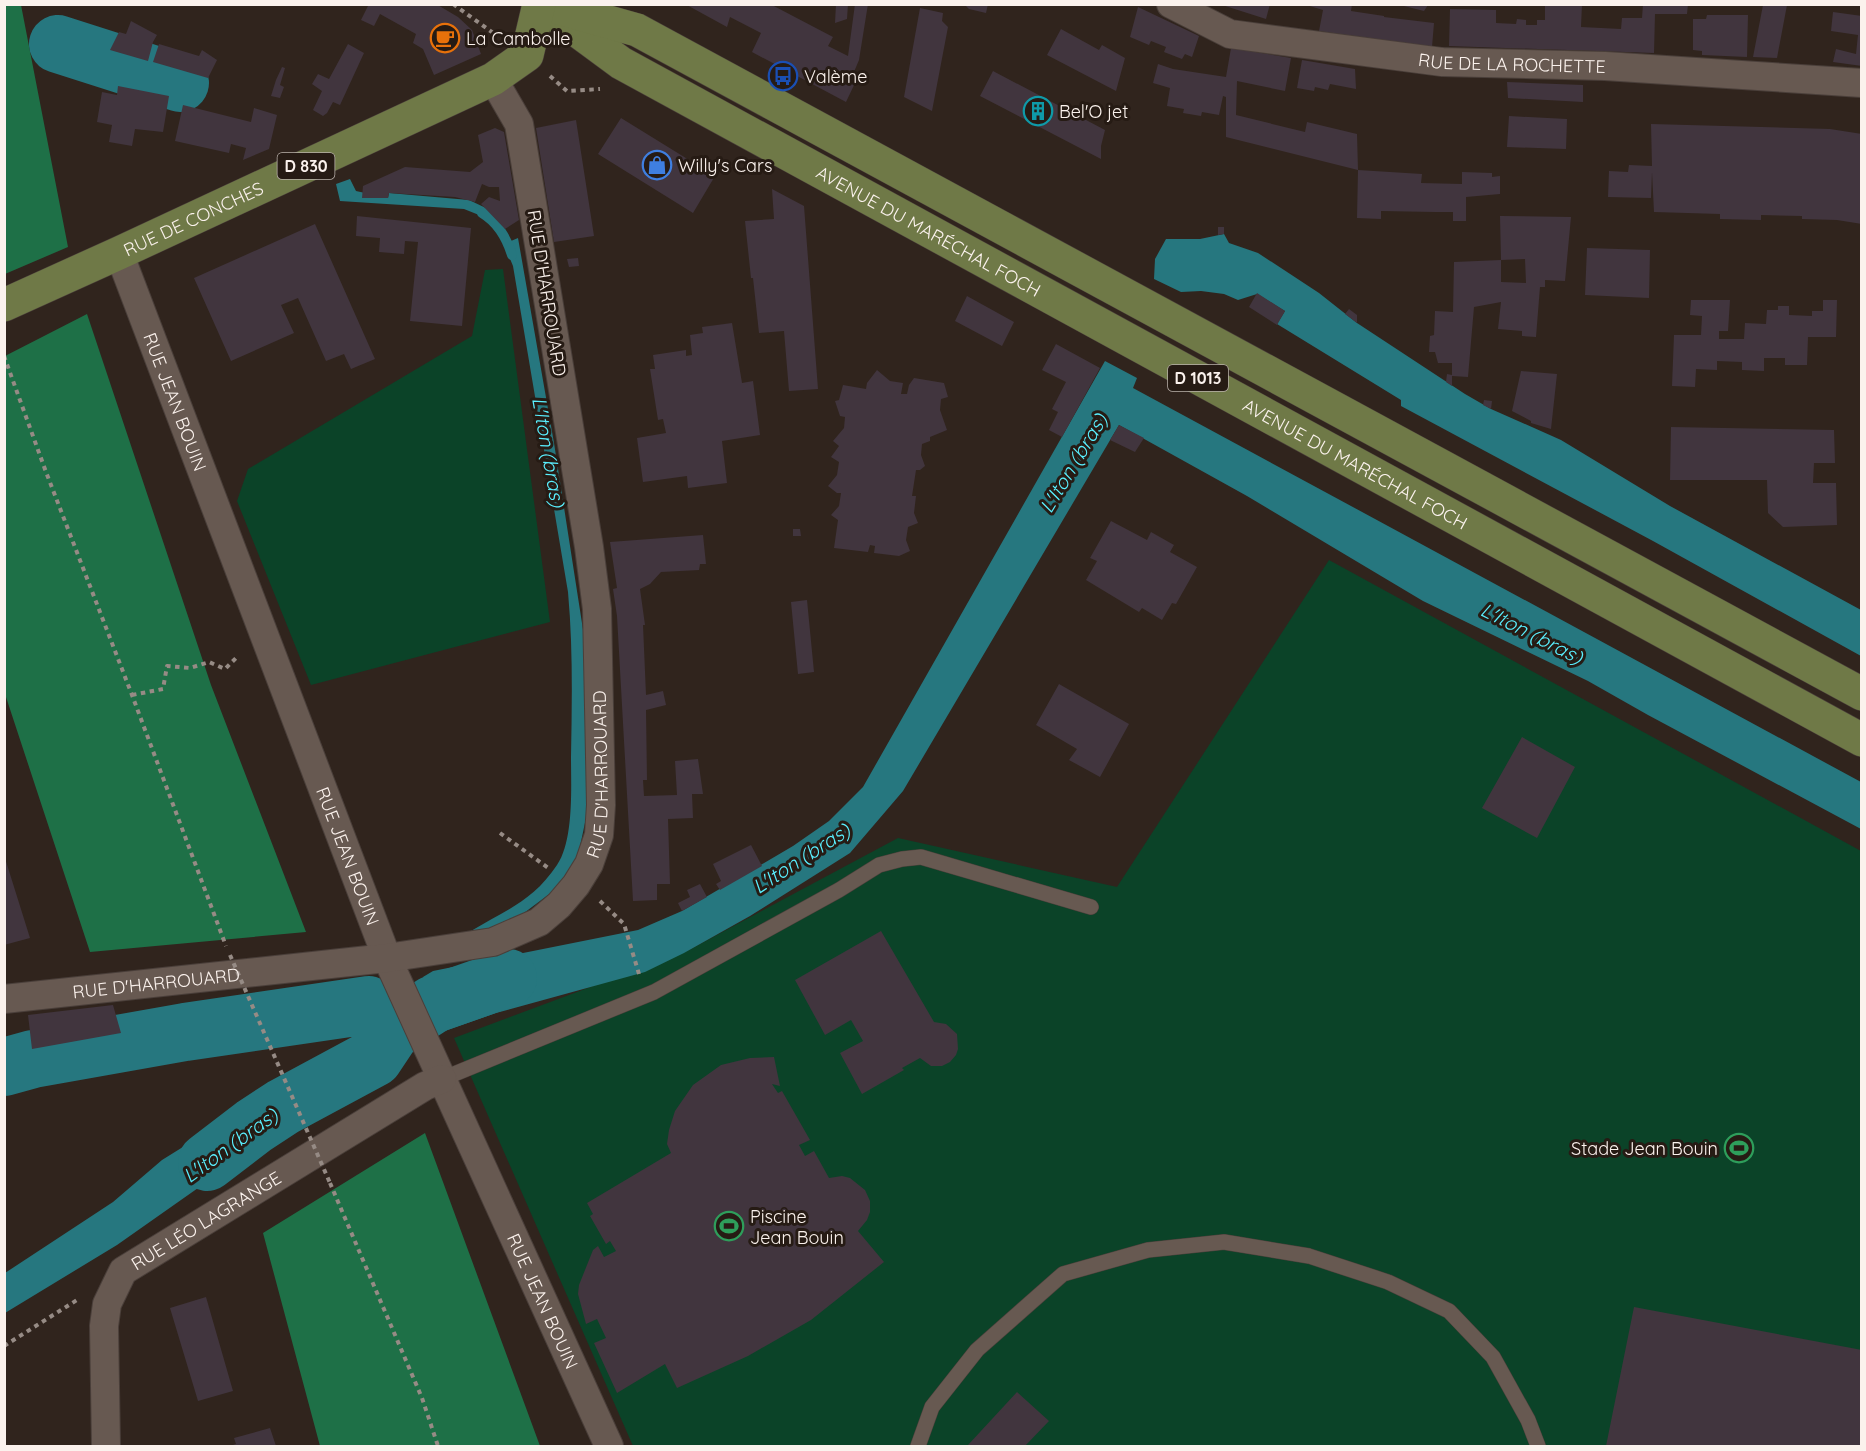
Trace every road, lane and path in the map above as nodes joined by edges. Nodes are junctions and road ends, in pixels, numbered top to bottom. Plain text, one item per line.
1 (541, 4) edge
2 (1171, 4) edge
3 (493, 79) junction
4 (1862, 83) edge
5 (119, 253) junction
6 (4, 305) edge
7 (4, 356) edge
8 (238, 656) dead end
9 (1862, 694) edge
10 (132, 695) junction
11 (1862, 740) edge
12 (500, 833) dead end
13 (547, 868) dead end
14 (1091, 907) dead end
15 (624, 924) dead end
16 (392, 969) junction
17 (640, 978) dead end
18 (4, 999) edge
19 (442, 1079) junction
20 (81, 1298) dead end
21 (4, 1346) edge
22 (106, 1446) edge
23 (438, 1446) edge
24 (609, 1446) edge
25 (918, 1446) edge
26 (1538, 1446) edge

1 - 3 main road, RUE DE CONCHES / D 830
1 - 9 main road, AVENUE DU MARÉCHAL FOCH / D 1013
1 - 11 main road, AVENUE DU MARÉCHAL FOCH / D 1013
2 - 4 street, RUE DE LA ROCHETTE
3 - 5 main road, RUE DE CONCHES / D 830
3 - 16 street, RUE D'HARROUARD
5 - 6 main road, RUE DE CONCHES / D 830
5 - 16 street, RUE JEAN BOUIN
7 - 10 path
8 - 10 path
10 - 23 path, bridge
12 - 13 path
14 - 19 lane
15 - 17 path
16 - 18 street, RUE D'HARROUARD
16 - 19 street, RUE JEAN BOUIN
19 - 22 street, RUE LÉO LAGRANGE
19 - 24 street, RUE JEAN BOUIN
20 - 21 path
25 - 26 lane

